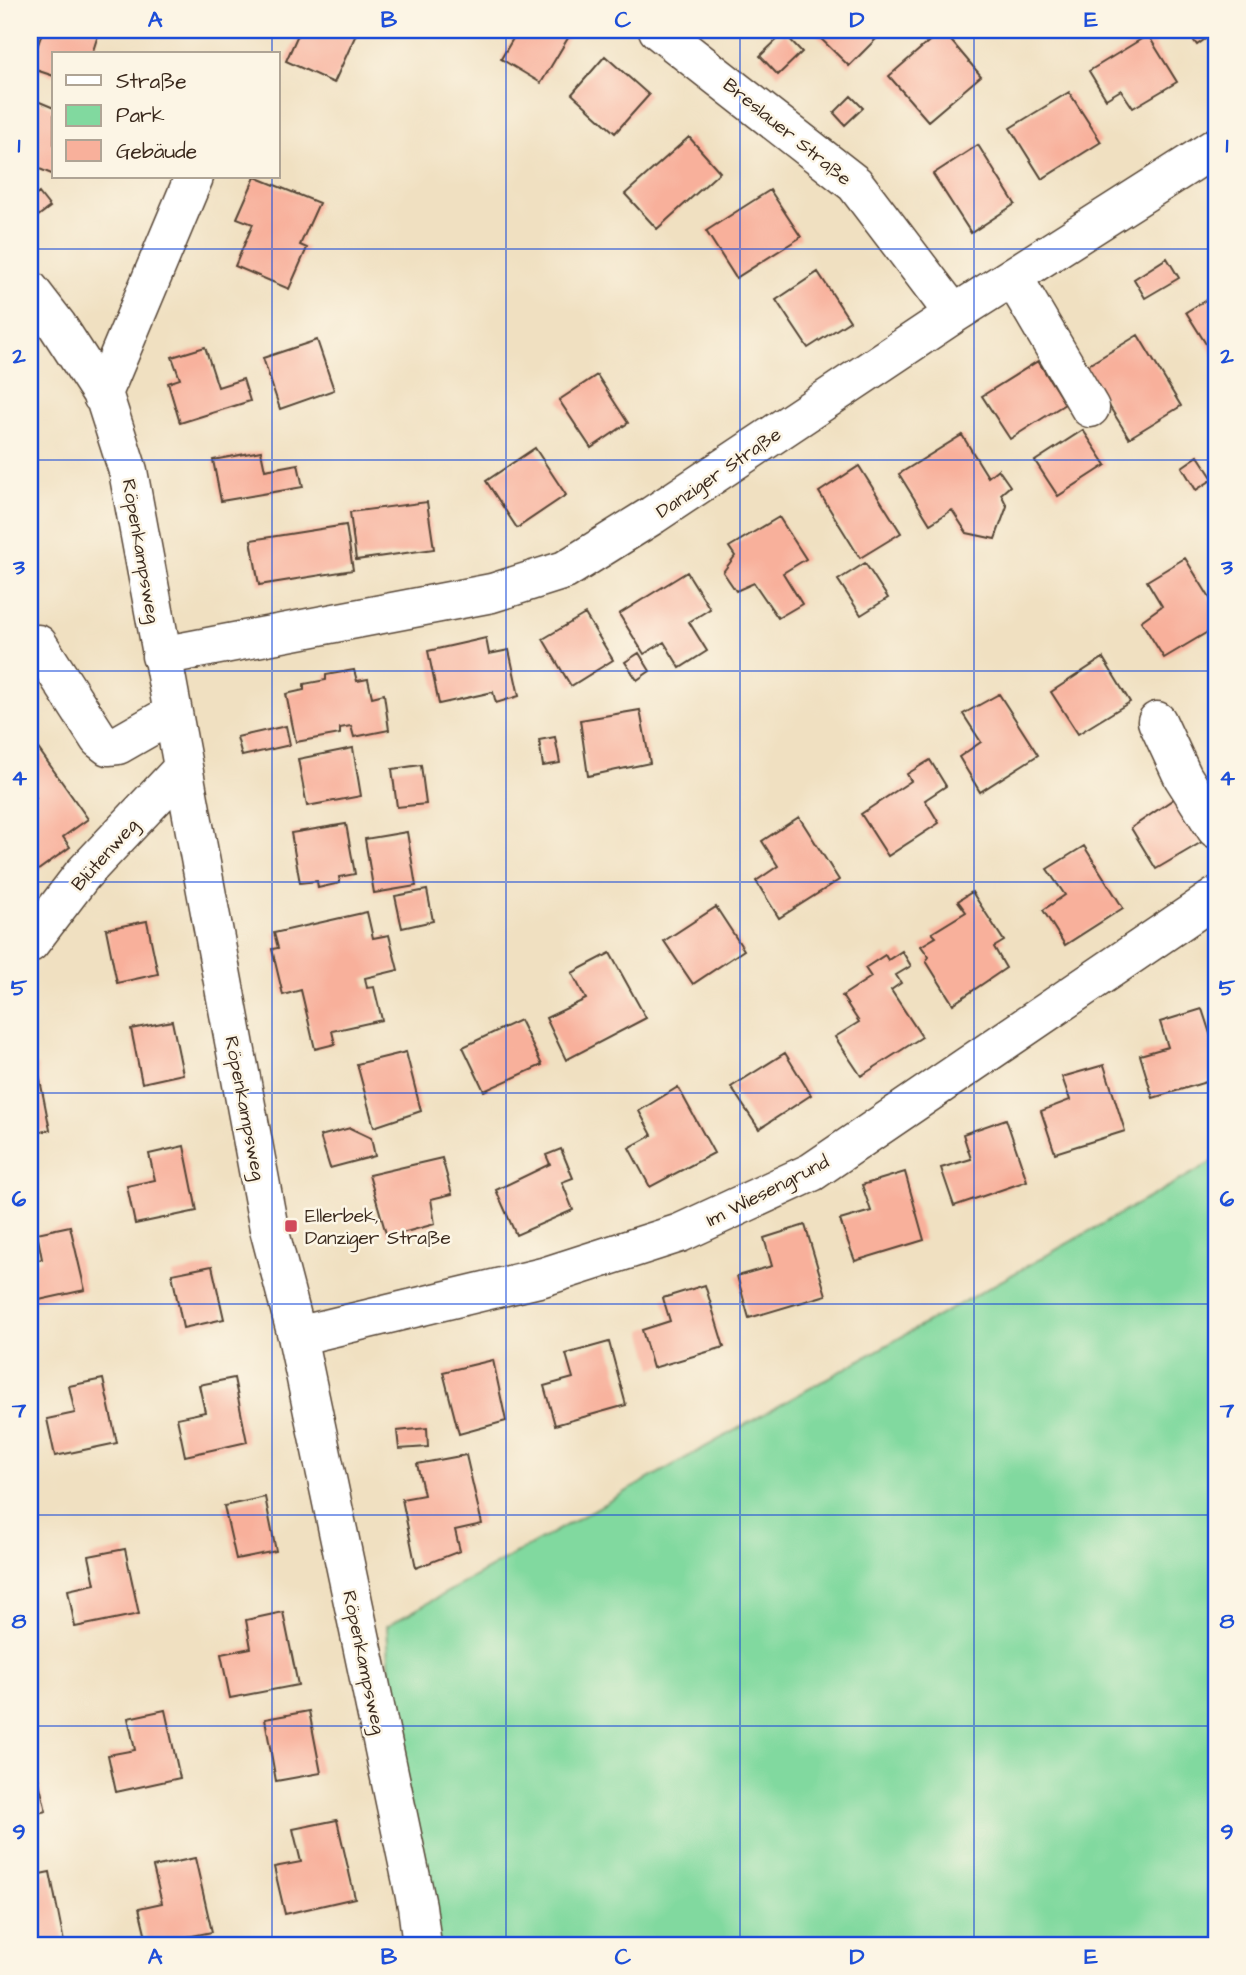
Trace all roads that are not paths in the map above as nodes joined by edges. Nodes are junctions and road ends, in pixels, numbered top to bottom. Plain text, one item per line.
1 (658, 30) edge
2 (1216, 147) edge
3 (194, 178) edge
4 (1013, 277) junction
5 (30, 290) edge
6 (954, 314) junction
7 (103, 396) junction
8 (1090, 408) dead end
9 (38, 644) dead end
10 (161, 656) junction
11 (172, 715) junction
12 (1157, 721) dead end
13 (182, 769) junction
14 (1216, 829) edge
15 (1216, 897) edge
16 (30, 943) edge
17 (297, 1336) junction
18 (422, 1945) edge

1 - 6 street, Breslauer Straße
2 - 4 street, Danziger Straße
3 - 7 street
4 - 6 street, Danziger Straße
4 - 8 street
5 - 7 street, Röpenkampsweg
6 - 10 street, Danziger Straße
7 - 10 street, Röpenkampsweg
9 - 11 street
10 - 11 street, Röpenkampsweg
11 - 13 street, Röpenkampsweg
12 - 14 street
13 - 16 street, Blütenweg
13 - 17 street, Röpenkampsweg
15 - 17 street, Im Wiesengrund
17 - 18 street, Röpenkampsweg

